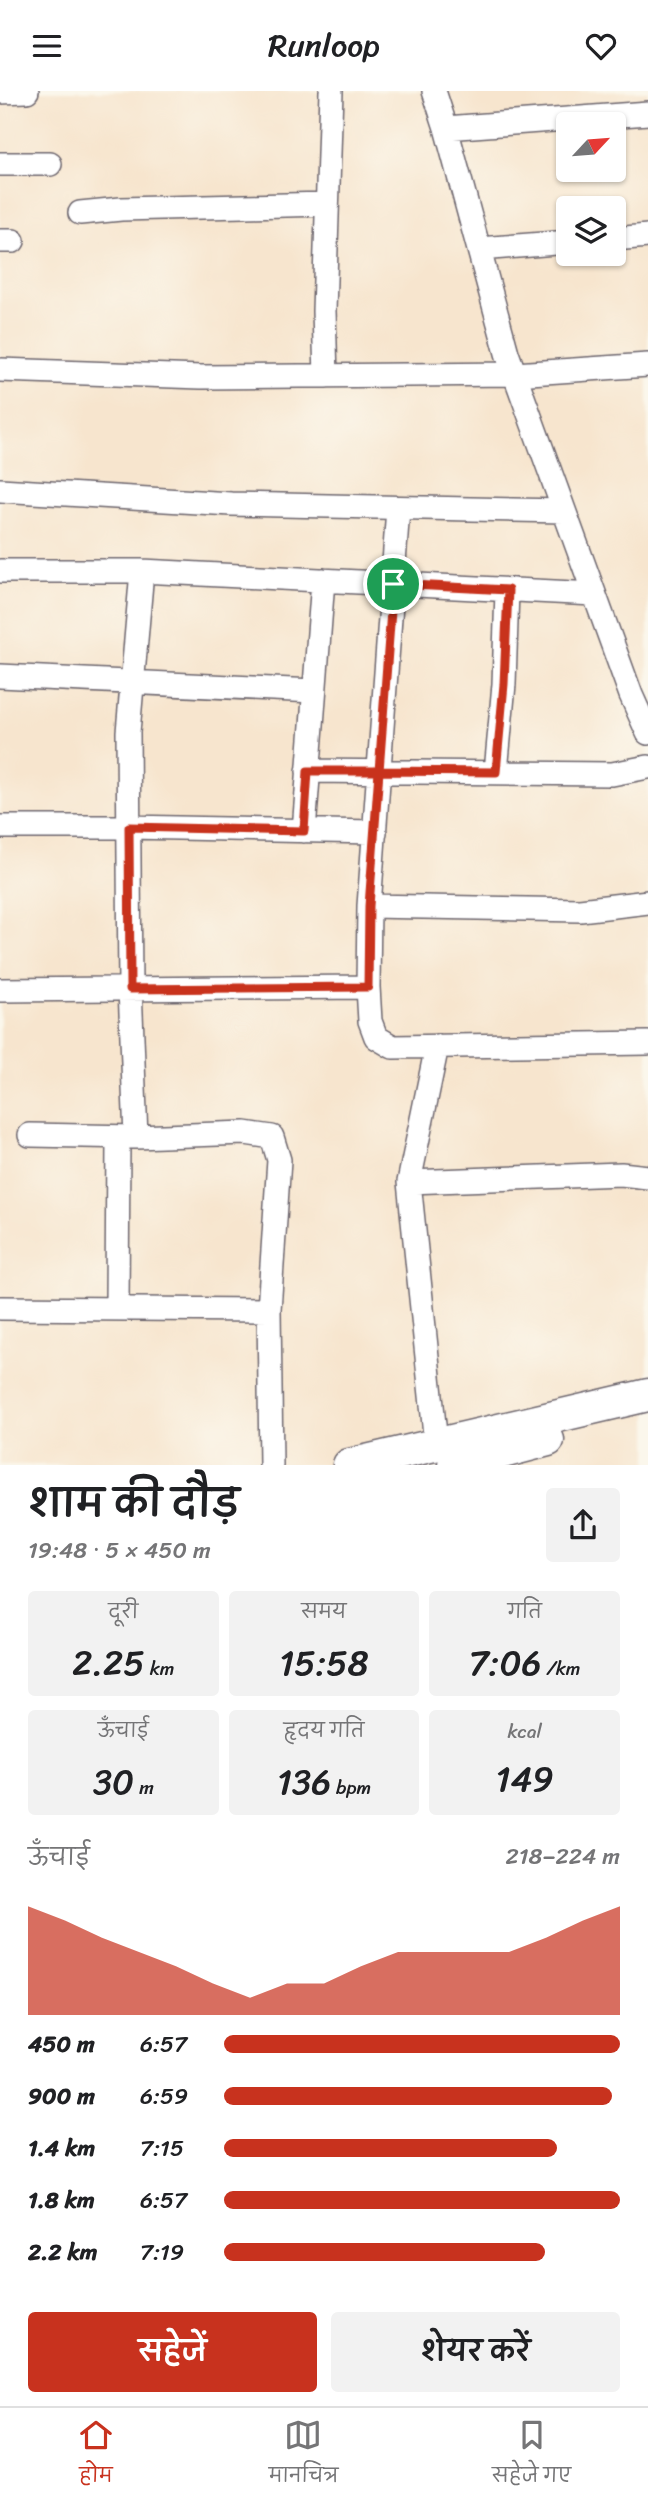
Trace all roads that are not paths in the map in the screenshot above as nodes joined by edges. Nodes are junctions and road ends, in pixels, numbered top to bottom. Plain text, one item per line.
1 (27, 91) edge
2 (331, 91) edge
3 (434, 91) edge
4 (0, 92) edge
5 (648, 113) edge
6 (446, 128) junction
7 (0, 164) edge
8 (50, 164) dead end
9 (327, 204) junction
10 (80, 213) dead end
11 (648, 236) edge
12 (626, 238) edge
13 (556, 243) edge
14 (479, 249) junction
15 (648, 365) edge
16 (0, 370) edge
17 (515, 374) junction
18 (326, 376) junction
19 (0, 490) edge
20 (398, 508) junction
21 (564, 511) junction
22 (0, 571) edge
23 (142, 572) junction
24 (323, 580) junction
25 (393, 584) junction
26 (508, 590) junction
27 (594, 594) junction
28 (0, 676) edge
29 (132, 682) junction
30 (314, 691) junction
31 (648, 733) edge
32 (648, 768) edge
33 (308, 771) junction
34 (379, 771) junction
35 (496, 772) junction
36 (0, 827) edge
37 (129, 827) junction
38 (304, 831) junction
39 (375, 832) junction
40 (648, 902) edge
41 (369, 906) junction
42 (368, 987) junction
43 (130, 989) junction
44 (0, 991) edge
45 (648, 1043) edge
46 (437, 1046) junction
47 (30, 1135) dead end
48 (127, 1137) junction
49 (648, 1177) edge
50 (409, 1182) junction
51 (0, 1308) edge
52 (117, 1309) junction
53 (269, 1310) junction
54 (648, 1395) edge
55 (648, 1416) edge
56 (445, 1454) edge
57 (271, 1465) edge
58 (349, 1465) edge

1 - 4 street
2 - 9 street
3 - 6 street
5 - 6 street
6 - 14 street
7 - 8 street
9 - 10 street
9 - 18 street
11 - 12 street
13 - 14 street
14 - 17 street
15 - 17 street
16 - 18 street
17 - 18 street
17 - 21 street
19 - 20 street
20 - 21 street
20 - 25 street
21 - 27 street
22 - 23 street
23 - 24 street
23 - 29 street
24 - 25 street
24 - 30 street
25 - 26 street
25 - 34 street
26 - 27 street
26 - 35 street
27 - 31 street
28 - 29 street
29 - 30 street
29 - 37 street
30 - 33 street
32 - 35 street
33 - 34 street
33 - 38 street
34 - 35 street
34 - 39 street
36 - 37 street
37 - 38 street
37 - 43 street
38 - 39 street
39 - 41 street
40 - 41 street
41 - 42 street
42 - 43 street
42 - 46 street
43 - 44 street
43 - 48 street
45 - 46 street
46 - 50 street
47 - 48 street
48 - 52 street
48 - 53 street
49 - 50 street
50 - 56 street
51 - 52 street
52 - 53 street
53 - 57 street
54 - 56 street
55 - 56 street
56 - 58 street

